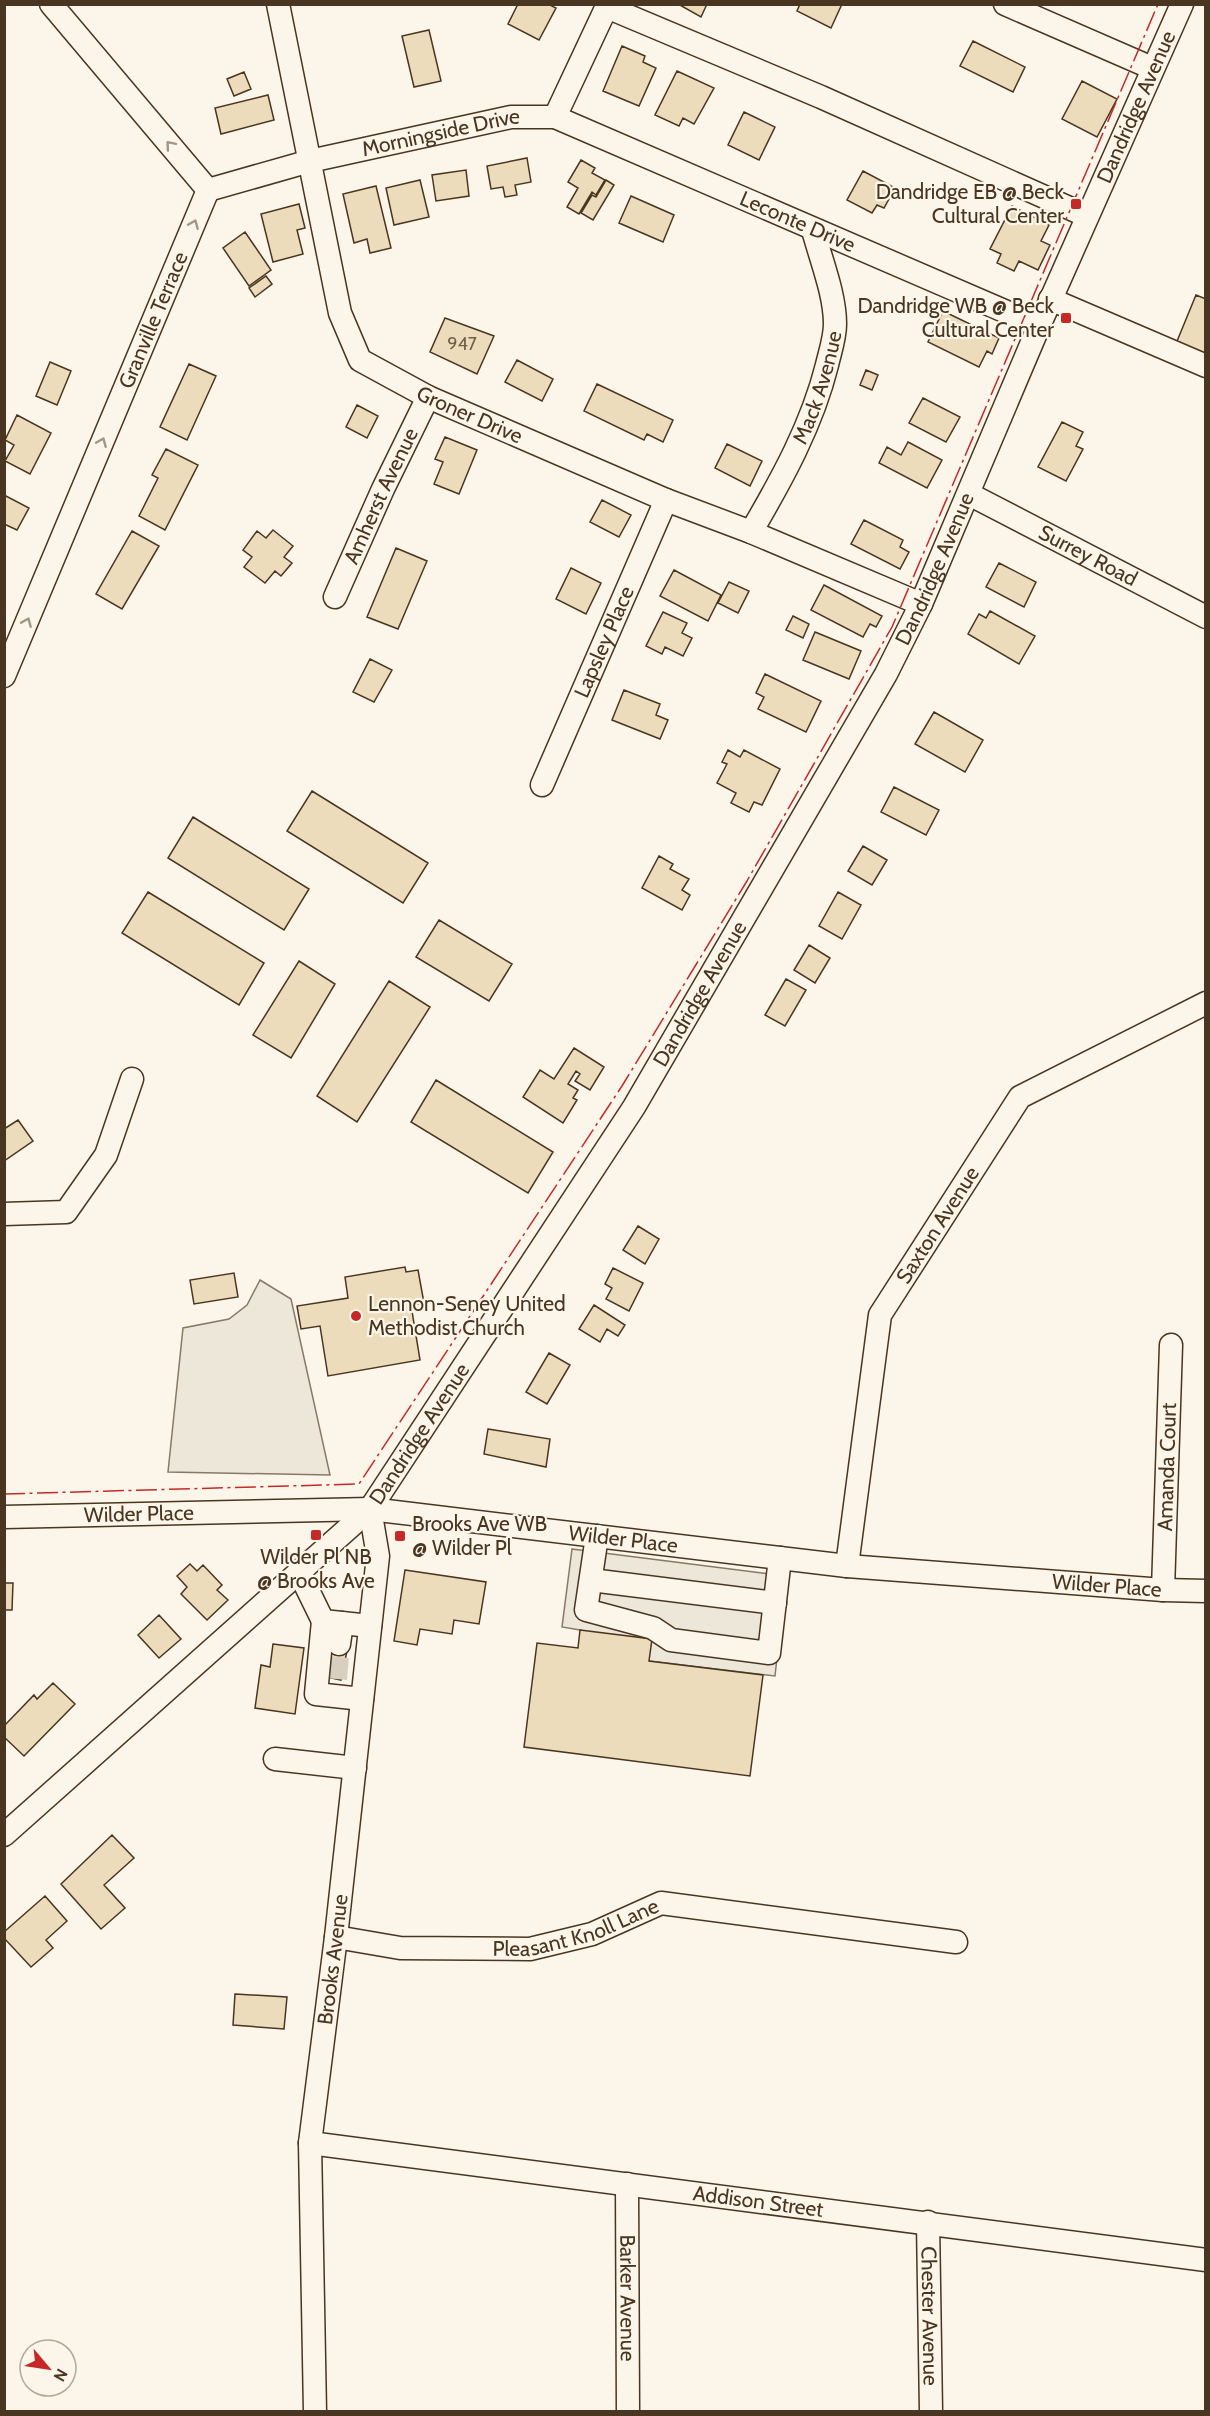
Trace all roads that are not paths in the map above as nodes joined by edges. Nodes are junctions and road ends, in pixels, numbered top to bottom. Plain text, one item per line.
1 (51, 4) edge
2 (278, 4) edge
3 (1005, 4) edge
4 (1182, 4) edge
5 (607, 6) edge
6 (1152, 68) junction
7 (555, 117) junction
8 (310, 161) junction
9 (208, 190) junction
10 (1087, 216) junction
11 (813, 230) junction
12 (1050, 299) junction
13 (1039, 326) junction
14 (1206, 366) edge
15 (428, 397) junction
16 (969, 494) junction
17 (666, 500) junction
18 (751, 532) junction
19 (335, 597) dead end
20 (921, 604) junction
21 (1206, 617) edge
22 (4, 676) edge
23 (542, 785) dead end
24 (1206, 1003) edge
25 (132, 1079) dead end
26 (4, 1214) edge
27 (1171, 1345) dead end
28 (370, 1509) junction
29 (4, 1517) edge
30 (597, 1536) junction
31 (780, 1558) junction
32 (847, 1566) junction
33 (299, 1572) junction
34 (591, 1580) junction
35 (1163, 1590) junction
36 (1206, 1591) edge
37 (775, 1603) junction
38 (370, 1626) junction
39 (333, 1630) junction
40 (362, 1699) junction
41 (275, 1759) dead end
42 (355, 1768) junction
43 (4, 1835) edge
44 (336, 1937) junction
45 (956, 1942) dead end
46 (310, 2143) junction
47 (627, 2184) junction
48 (928, 2222) junction
49 (1206, 2260) edge
50 (315, 2412) edge
51 (628, 2412) edge
52 (931, 2412) edge

9 -> 1 street
2 - 8 street, Groner Drive
3 - 6 street
4 - 6 street, Dandridge Avenue
5 - 7 street
5 - 10 street
6 - 10 street, Dandridge Avenue
7 - 8 street, Morningside Drive
7 - 11 street, Leconte Drive
8 - 9 street, Morningside Drive
8 - 15 street, Groner Drive
22 -> 9 street, Granville Terrace
10 - 12 street, Dandridge Avenue
11 - 13 street, Leconte Drive
11 - 18 street, Mack Avenue
12 - 13 street, Dandridge Avenue
12 - 14 street
13 - 16 street, Dandridge Avenue
15 - 17 street, Groner Drive
15 - 19 street, Amherst Avenue
16 - 20 street, Dandridge Avenue
16 - 21 street, Surrey Road
17 - 18 street, Groner Drive
17 - 23 street, Lapsley Place
18 - 20 street, Groner Drive
20 - 28 street, Dandridge Avenue
24 - 32 street, Saxton Avenue
25 - 26 street
27 - 35 street, Amanda Court
28 - 29 street, Wilder Place
28 - 30 street, Wilder Place
28 - 33 street, Dandridge Avenue
28 - 38 street, Brooks Avenue
30 - 31 street, Wilder Place
30 - 34 street
31 - 32 street, Wilder Place
31 - 37 street
32 - 35 street, Wilder Place
33 - 39 street
33 - 43 street, Dandridge Avenue
34 - 37 street
34 - 37 street
35 - 36 street, Wilder Place
38 - 39 street
38 - 40 street, Brooks Avenue
39 - 40 street
40 - 42 street, Brooks Avenue
41 - 42 street
42 - 44 street, Brooks Avenue
44 - 45 street, Pleasant Knoll Lane
44 - 46 street, Brooks Avenue
46 - 47 street, Addison Street
46 - 50 street, Brooks Avenue
47 - 48 street, Addison Street
47 - 51 street, Barker Avenue
48 - 49 street, Addison Street
48 - 52 street, Chester Avenue

